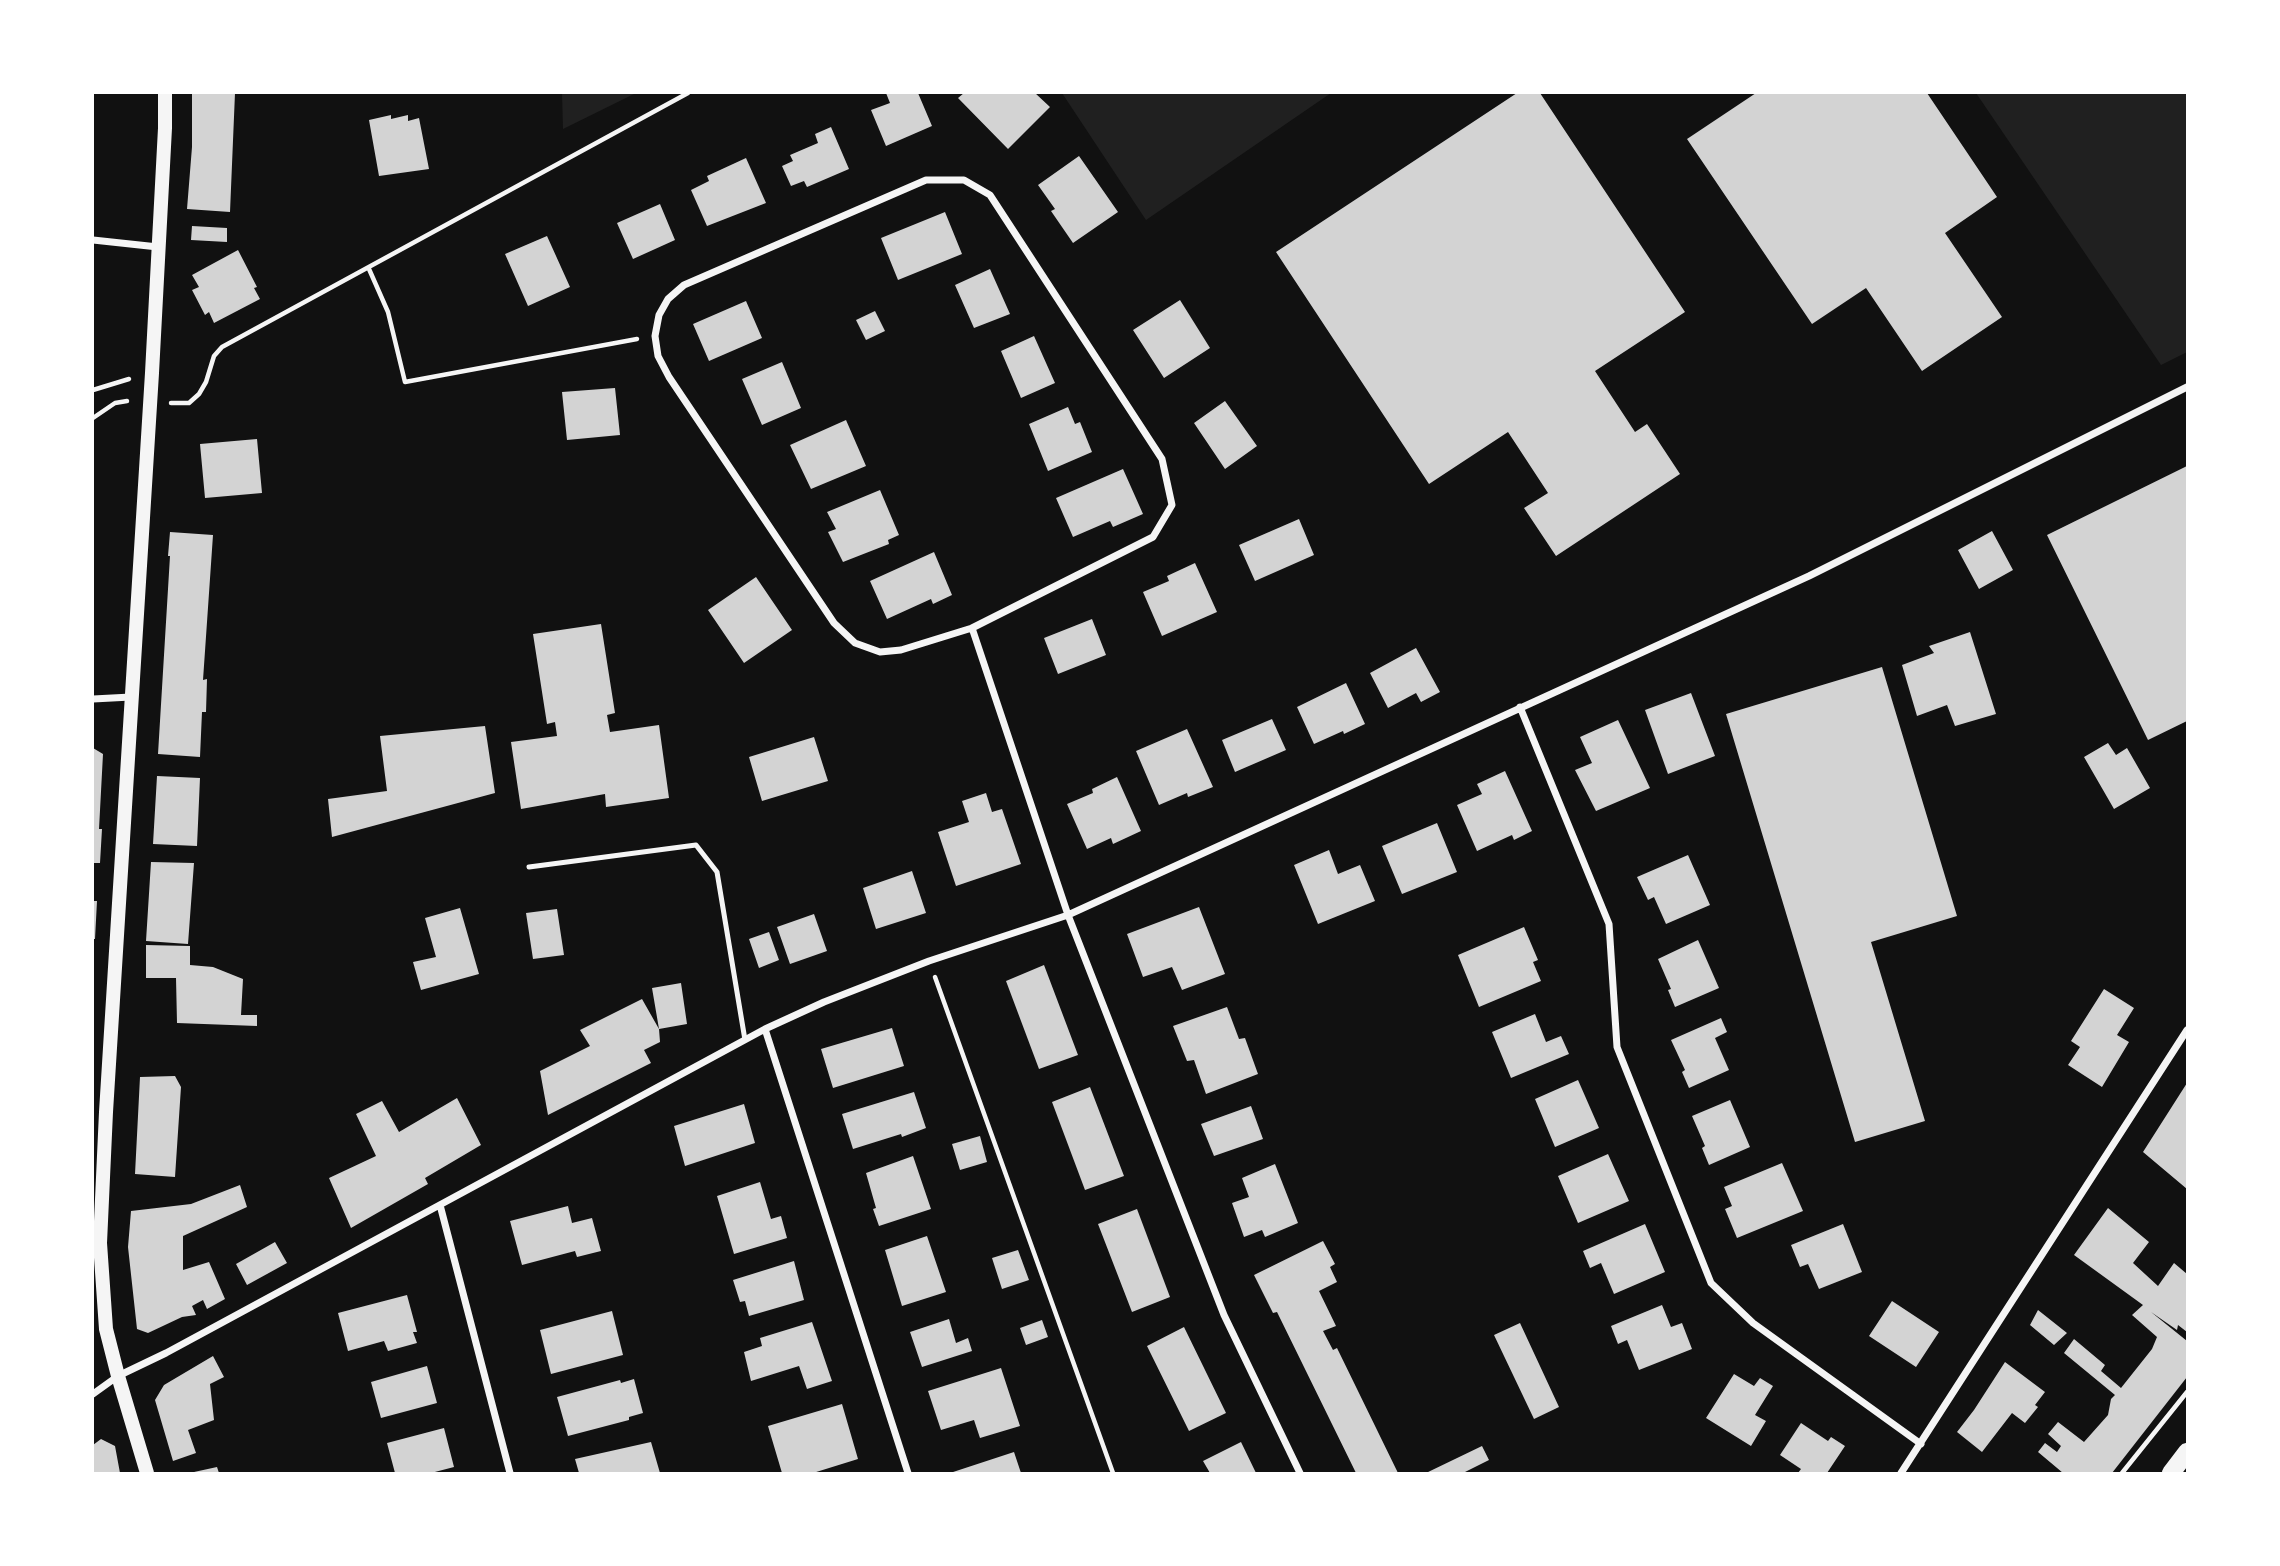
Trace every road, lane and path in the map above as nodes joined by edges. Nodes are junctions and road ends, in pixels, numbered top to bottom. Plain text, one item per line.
1 (165, 93) edge
2 (688, 93) edge
3 (93, 240) edge
4 (158, 247) junction
5 (369, 268) junction
6 (655, 335) junction
7 (152, 373) junction
8 (2187, 387) edge
9 (93, 390) edge
10 (151, 402) junction
11 (93, 418) edge
12 (972, 628) junction
13 (131, 698) junction
14 (93, 699) edge
15 (1520, 707) junction
16 (529, 867) dead end
17 (1068, 915) junction
18 (929, 961) junction
19 (765, 1029) junction
20 (2187, 1030) edge
21 (745, 1040) junction
22 (440, 1205) junction
23 (118, 1376) junction
24 (2187, 1392) edge
25 (93, 1394) edge
26 (1921, 1444) junction
27 (2187, 1452) edge
28 (147, 1473) edge
29 (510, 1473) edge
30 (908, 1473) edge
31 (1113, 1473) edge
32 (1300, 1473) edge
33 (1901, 1473) edge
34 (2122, 1473) edge
35 (2171, 1473) edge

1 - 4 main road
2 - 5 path
3 - 4 street
4 - 7 main road
5 - 6 path
5 - 10 path
6 - 12 street
6 - 12 street
7 - 9 path
7 - 10 main road
8 - 15 street
10 - 11 path
10 - 13 main road
12 - 17 street
13 - 14 street
13 - 23 main road
15 - 17 street
15 - 26 street
16 - 21 lane
17 - 18 street
17 - 32 street
18 - 19 street
18 - 31 path
19 - 21 street
19 - 30 street
20 - 26 street
21 - 22 street
22 - 23 street
22 - 29 street
23 - 25 street
23 - 28 main road
24 - 34 path
26 - 33 street
27 - 35 main road

